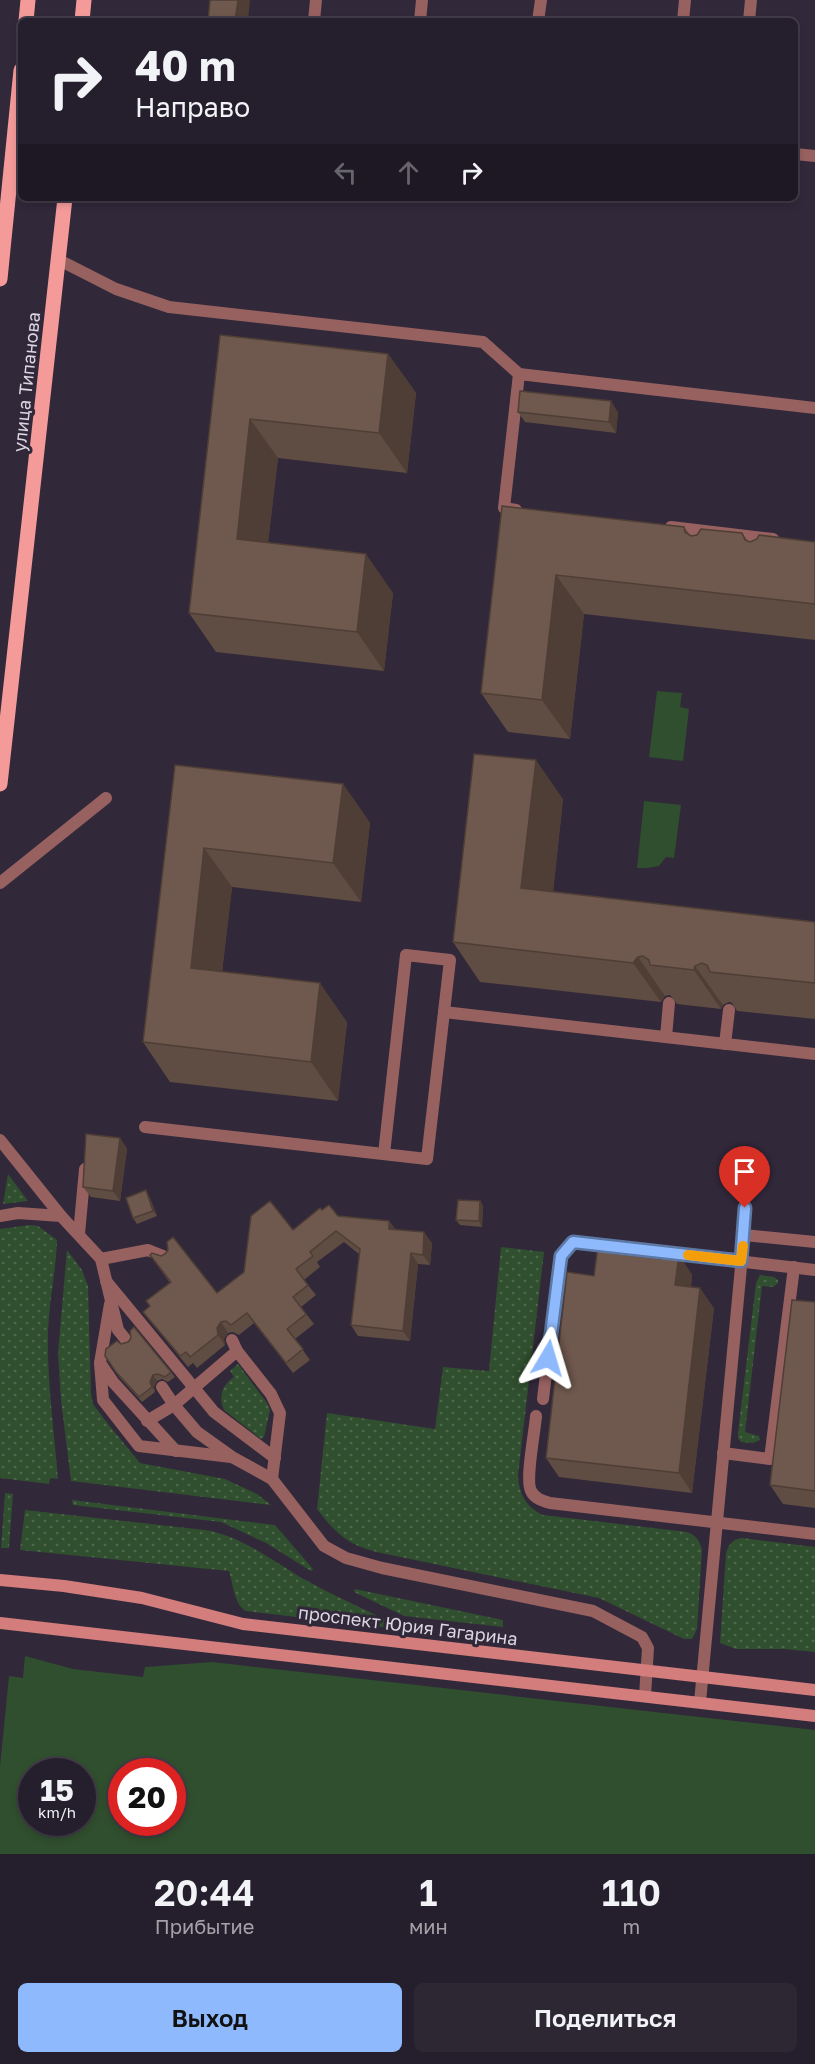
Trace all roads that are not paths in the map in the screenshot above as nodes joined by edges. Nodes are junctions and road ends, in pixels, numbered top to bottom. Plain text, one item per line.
1 (28, 0) edge
2 (84, 0) edge
3 (316, 0) edge
4 (422, 0) edge
5 (541, 0) edge
6 (685, 0) edge
7 (751, 0) edge
8 (26, 18) edge
9 (82, 18) edge
10 (314, 18) edge
11 (420, 18) edge
12 (538, 18) edge
13 (683, 18) edge
14 (749, 18) edge
15 (18, 100) edge
16 (798, 154) edge
17 (815, 156) edge
18 (65, 201) edge
19 (58, 260) junction
20 (0, 279) edge
21 (519, 374) junction
22 (815, 408) edge
23 (527, 511) edge
24 (654, 525) edge
25 (780, 552) edge
26 (0, 784) edge
27 (106, 798) dead end
28 (0, 883) edge
29 (669, 1003) edge
30 (729, 1010) edge
31 (444, 1012) junction
32 (666, 1037) junction
33 (725, 1044) junction
34 (815, 1054) edge
35 (146, 1127) dead end
36 (0, 1140) edge
37 (384, 1154) junction
38 (85, 1167) edge
39 (745, 1208) dead end
40 (0, 1216) edge
41 (61, 1216) junction
42 (79, 1234) junction
43 (744, 1234) junction
44 (815, 1242) edge
45 (168, 1258) edge
46 (101, 1259) junction
47 (741, 1261) junction
48 (794, 1267) junction
49 (815, 1270) edge
50 (106, 1281) junction
51 (111, 1300) junction
52 (127, 1341) edge
53 (100, 1363) junction
54 (162, 1387) dead end
55 (194, 1388) junction
56 (543, 1399) dead end
57 (174, 1405) junction
58 (536, 1416) dead end
59 (147, 1421) junction
60 (176, 1451) junction
61 (723, 1453) junction
62 (232, 1457) junction
63 (275, 1458) junction
64 (272, 1479) junction
65 (716, 1522) junction
66 (815, 1534) edge
67 (0, 1580) edge
68 (0, 1623) edge
69 (648, 1671) junction
70 (702, 1677) junction
71 (815, 1690) edge
72 (645, 1696) junction
73 (700, 1702) junction
74 (815, 1716) edge

1 - 8 main road
2 - 9 main road
3 - 10 lane
4 - 11 lane
5 - 12 lane
6 - 13 lane
7 - 14 lane
15 - 20 main road
16 - 17 lane
18 - 19 main road, улица Типанова
19 - 21 lane
19 - 26 main road, улица Типанова
21 - 22 lane
21 - 23 lane
24 - 25 lane
27 - 28 lane
29 - 32 lane
30 - 33 lane
31 - 32 lane
31 - 37 lane
31 - 37 lane
32 - 33 lane
33 - 34 lane
35 - 37 lane
36 - 41 lane
38 - 42 lane
39 - 43 lane
40 - 41 lane
41 - 42 lane
42 - 46 lane
43 - 44 lane
43 - 47 lane
45 - 46 lane
46 - 50 lane
47 - 48 lane
47 - 56 lane
47 - 61 lane
48 - 49 lane
48 - 61 lane
50 - 51 lane
50 - 55 lane
51 - 52 lane
51 - 53 lane
53 - 59 lane
53 - 60 lane
54 - 57 lane
55 - 57 lane
55 - 63 lane
55 - 63 lane
57 - 59 lane
57 - 62 lane
58 - 65 lane
59 - 60 lane
60 - 62 lane
61 - 65 lane
62 - 64 lane
63 - 64 lane
64 - 69 lane
65 - 66 lane
65 - 70 lane
67 - 69 main road, проспект Юрия Гагарина
68 - 72 main road
69 - 70 main road, проспект Юрия Гагарина
69 - 72 lane
70 - 71 main road, проспект Юрия Гагарина
70 - 73 lane
72 - 73 main road
73 - 74 main road

